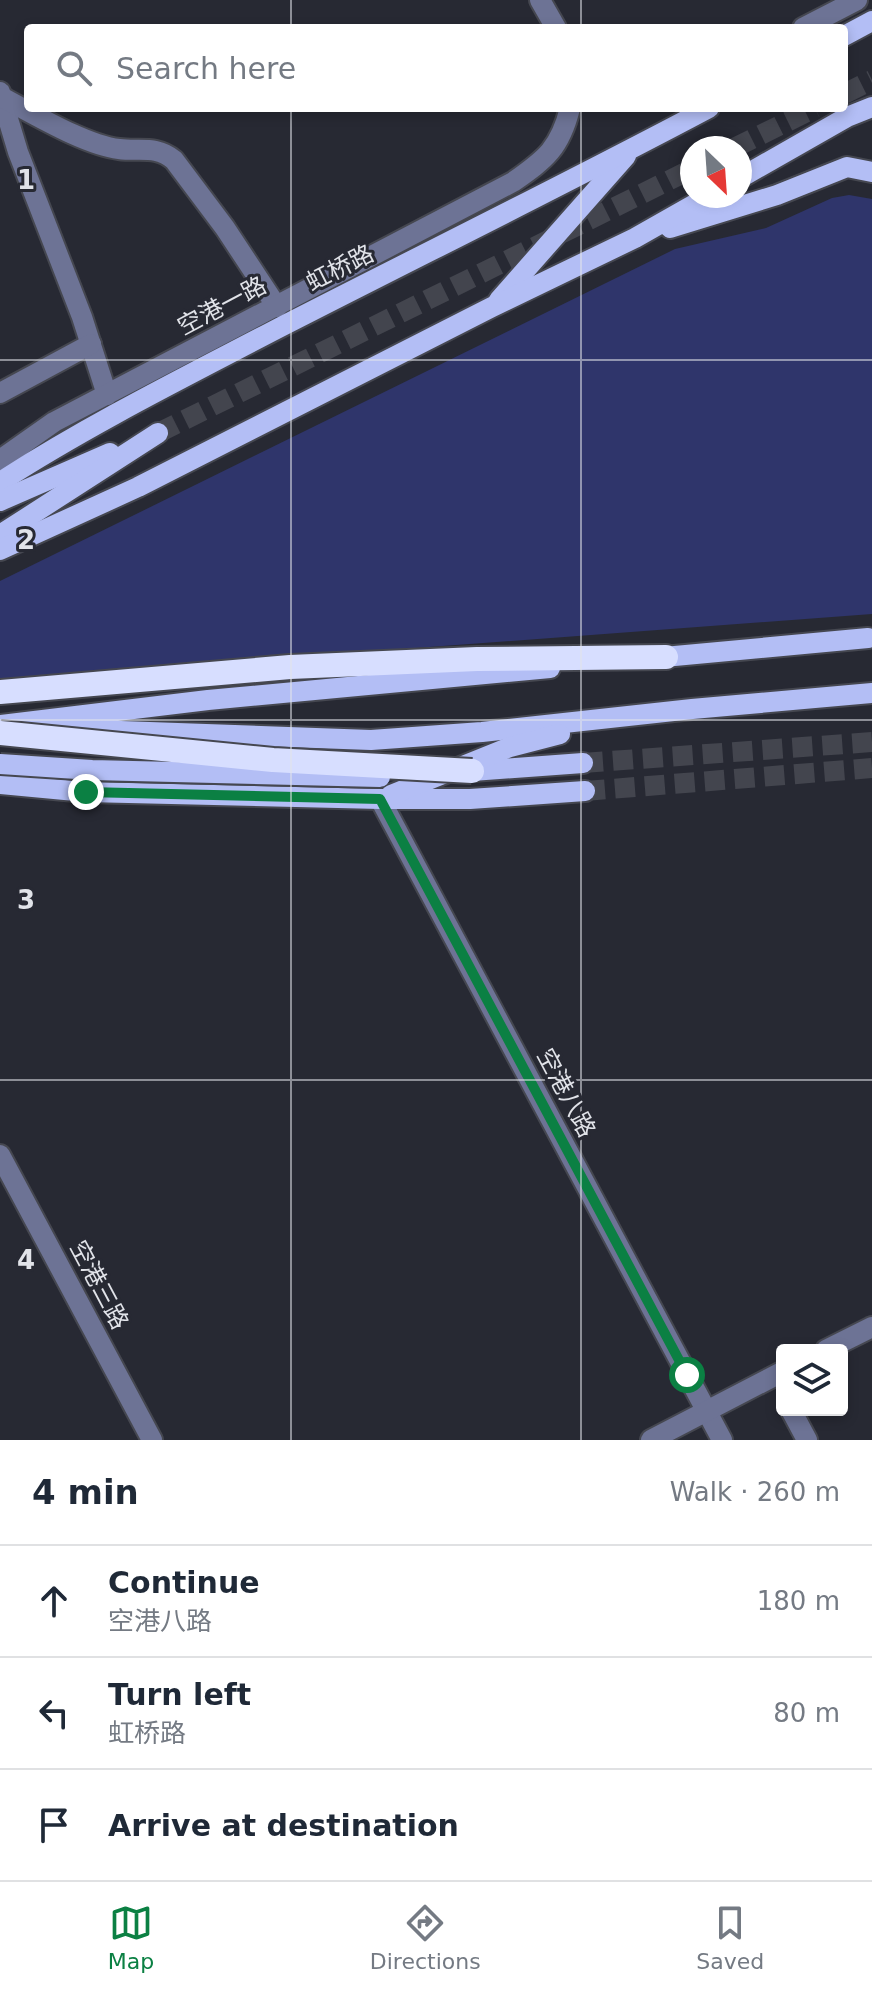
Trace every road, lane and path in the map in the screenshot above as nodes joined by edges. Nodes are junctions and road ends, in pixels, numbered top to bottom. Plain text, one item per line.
1 (540, 0) edge
2 (857, 0) edge
3 (872, 21) edge
4 (554, 24) edge
5 (811, 24) edge
6 (848, 34) edge
7 (1, 95) edge
8 (24, 106) edge
9 (872, 107) edge
10 (35, 112) edge
11 (569, 112) edge
12 (701, 112) edge
13 (634, 147) junction
14 (752, 171) edge
15 (872, 172) edge
16 (688, 208) edge
17 (635, 238) junction
18 (277, 307) junction
19 (492, 307) junction
20 (91, 344) junction
21 (0, 393) edge
22 (107, 395) junction
23 (0, 460) edge
24 (0, 482) edge
25 (0, 501) edge
26 (0, 535) edge
27 (0, 550) edge
28 (868, 638) dead end
29 (666, 657) junction
30 (0, 692) edge
31 (872, 693) edge
32 (634, 715) junction
33 (0, 725) edge
34 (0, 733) edge
35 (583, 763) tunnel mouth
36 (0, 764) edge
37 (472, 771) junction
38 (0, 784) edge
39 (585, 791) tunnel mouth
40 (380, 799) junction
41 (0, 1155) edge
42 (872, 1327) edge
43 (838, 1344) edge
44 (776, 1381) edge
45 (707, 1410) junction
46 (794, 1416) edge
47 (152, 1440) edge
48 (651, 1440) edge
49 (722, 1440) edge
50 (807, 1440) edge

1 - 4 street
2 - 5 street
3 - 6 main road
7 - 8 street
7 - 20 street
9 - 14 main road
10 - 18 street
11 - 18 street, 空港一路
12 - 13 main road, 虹桥路
13 - 19 main road
13 - 24 main road, 虹桥路
15 - 17 main road
16 - 17 main road
17 - 19 main road
18 - 22 street, 空港一路
19 - 27 main road
20 - 21 street
20 - 22 street
22 - 23 street, 空港一路
25 - 26 main road
28 - 29 main road
29 - 30 highway
29 - 33 main road
31 - 32 main road
32 - 33 main road
32 - 40 main road
34 - 37 highway, bridge
35 - 37 main road
36 - 37 main road, bridge
38 - 40 main road
39 - 40 main road
40 - 45 street, 空港八路
41 - 47 street, 空港三路
42 - 43 street
44 - 45 street
45 - 48 street
45 - 49 street, 空港八路
46 - 50 street

